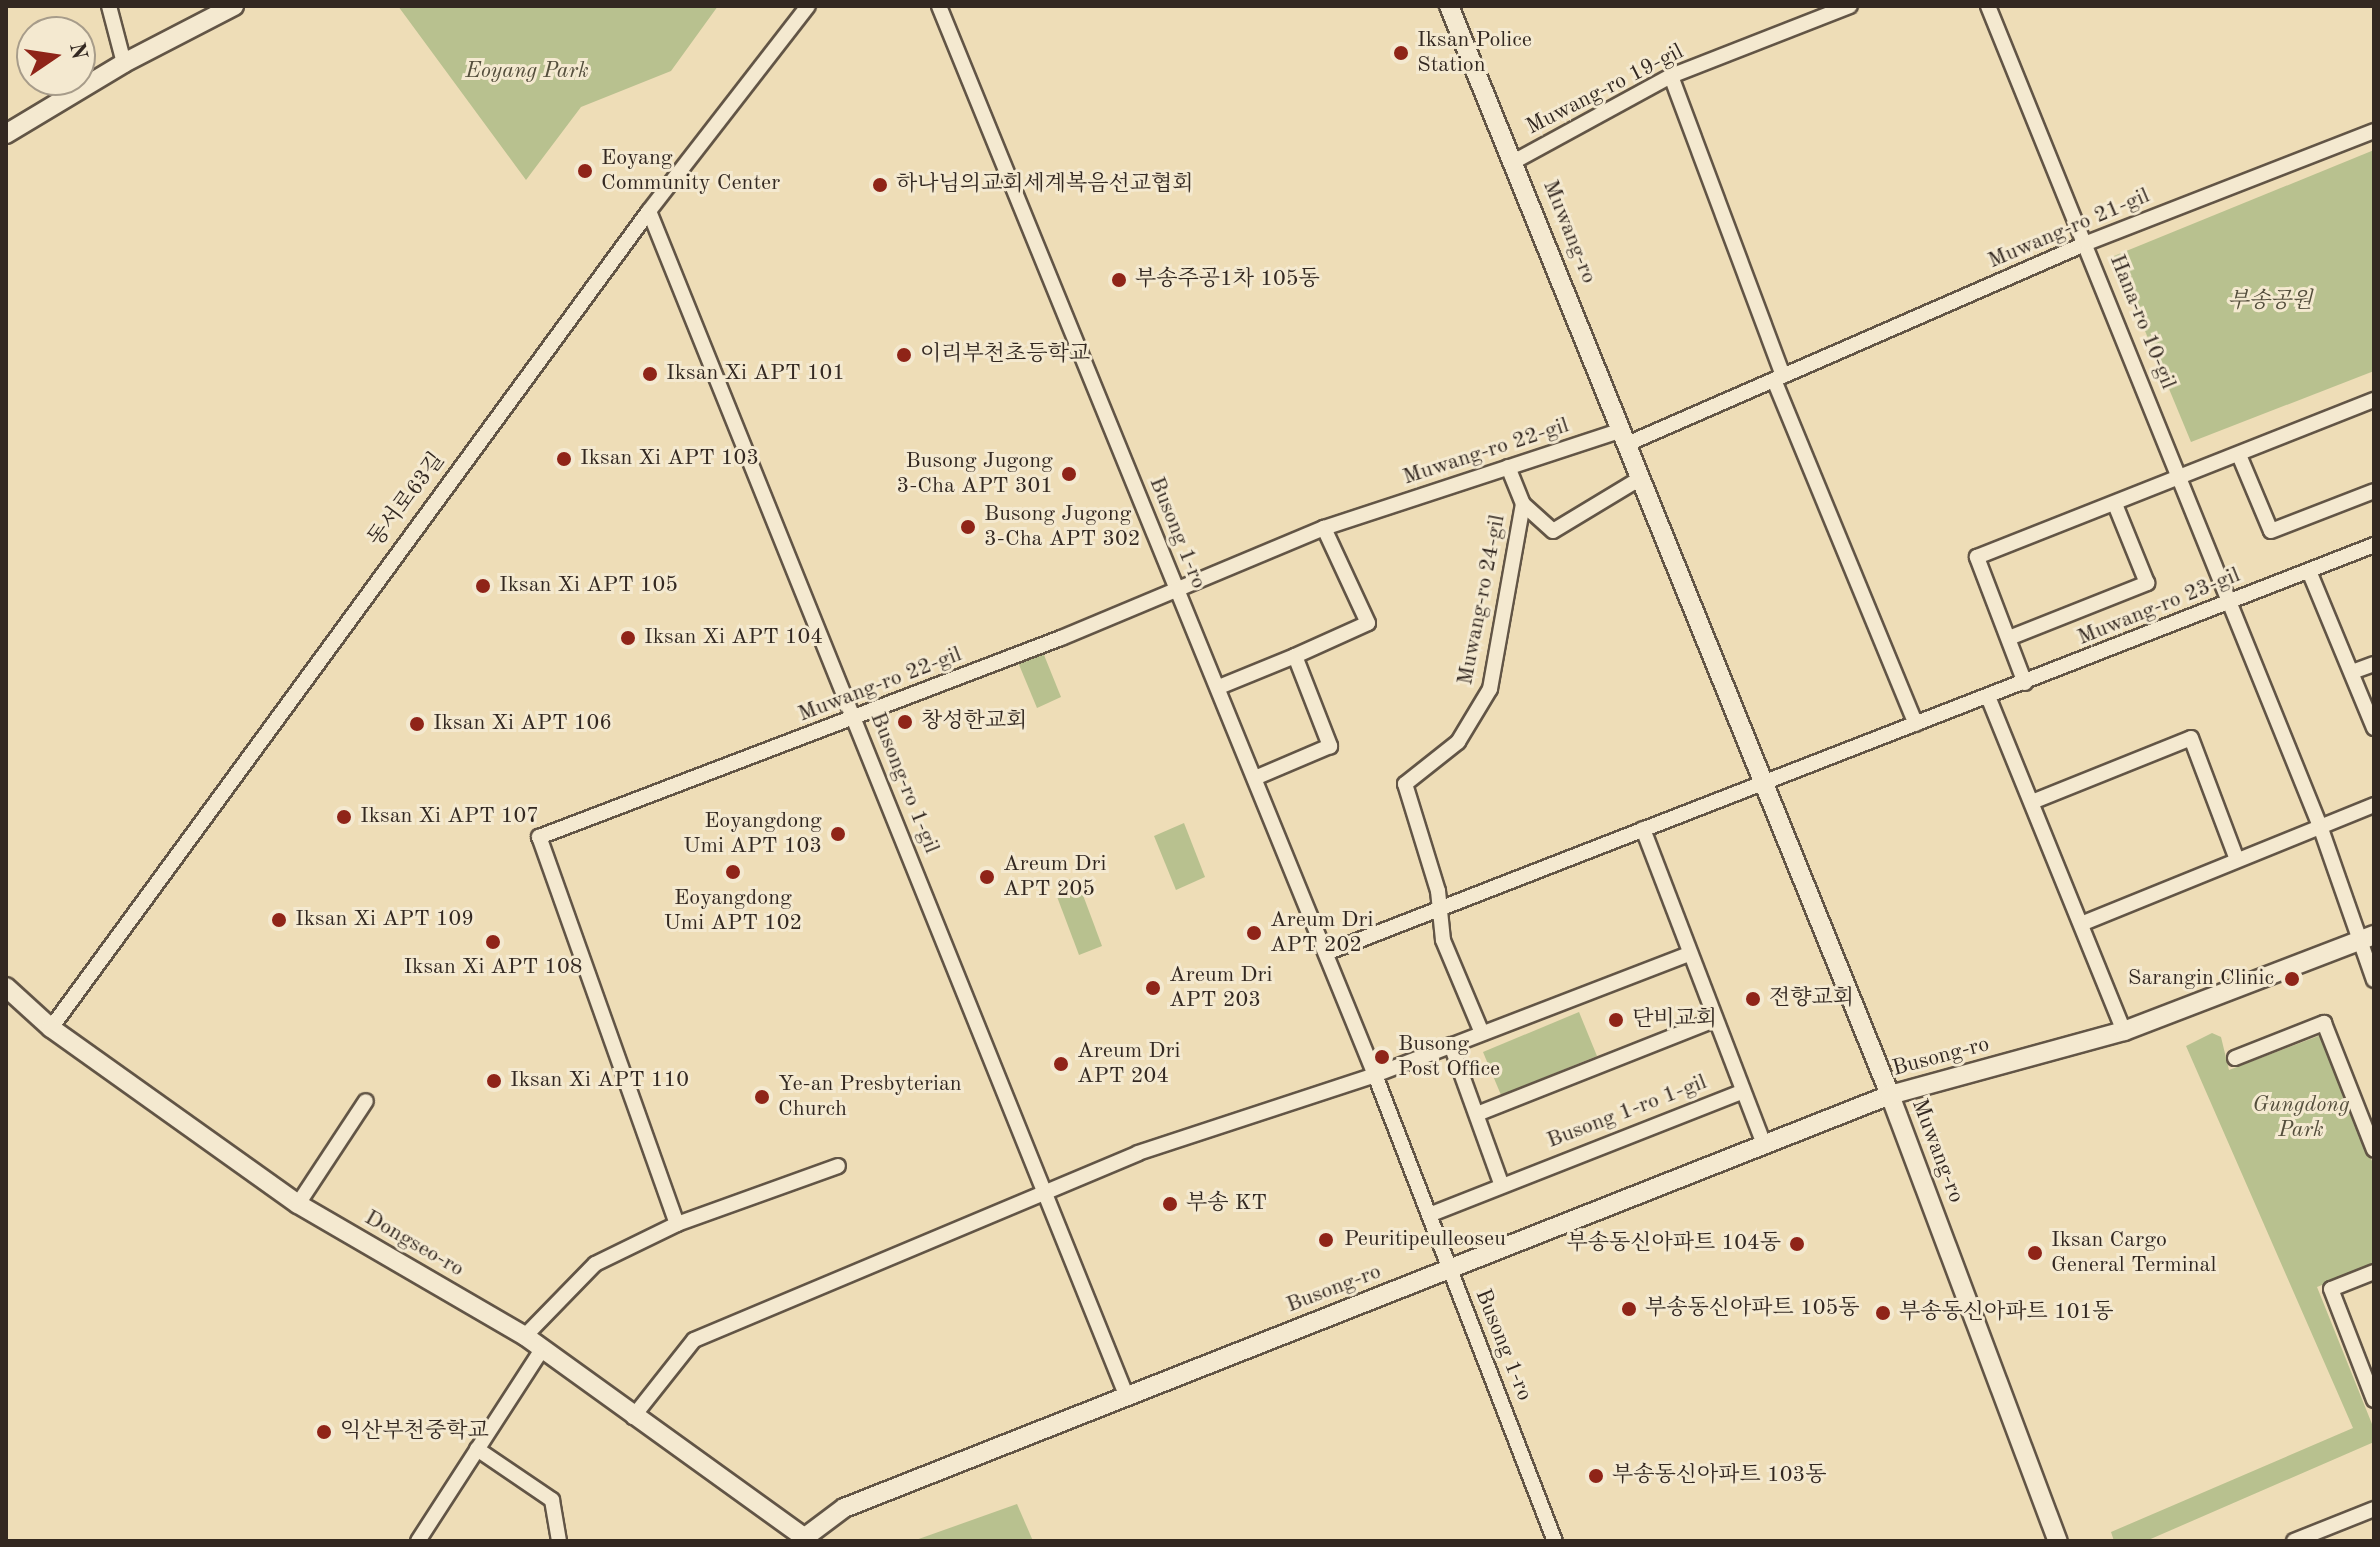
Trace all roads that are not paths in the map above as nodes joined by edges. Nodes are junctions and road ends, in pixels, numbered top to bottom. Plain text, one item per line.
1 (109, 6) edge
2 (234, 6) edge
3 (808, 6) edge
4 (939, 6) edge
5 (1449, 6) edge
6 (1850, 6) edge
7 (1988, 6) edge
8 (124, 63) junction
9 (1671, 76) junction
10 (2374, 131) edge
11 (6, 134) edge
12 (1515, 161) junction
13 (649, 211) junction
14 (2087, 243) junction
15 (1779, 378) junction
16 (2374, 400) edge
17 (1625, 437) junction
18 (2239, 455) junction
19 (1508, 467) junction
20 (2181, 477) junction
21 (1641, 478) junction
22 (2374, 491) edge
23 (1523, 504) junction
24 (2115, 504) junction
25 (1324, 528) junction
26 (2374, 545) edge
27 (2309, 571) junction
28 (1175, 589) junction
29 (2230, 603) junction
30 (2009, 638) junction
31 (1295, 656) junction
32 (2374, 664) edge
33 (2352, 672) junction
34 (2025, 683) junction
35 (1219, 687) junction
36 (1989, 699) junction
37 (855, 719) junction
38 (1916, 724) junction
39 (2374, 728) edge
40 (1255, 778) junction
41 (1763, 781) junction
42 (2032, 802) junction
43 (2374, 805) edge
44 (2320, 826) junction
45 (1643, 829) junction
46 (2237, 860) junction
47 (1440, 908) junction
48 (2081, 924) junction
49 (2366, 939) edge
50 (1326, 953) junction
51 (1689, 954) junction
52 (2374, 980) edge
53 (6, 987) edge
54 (1715, 1020) junction
55 (51, 1028) junction
56 (2124, 1031) junction
57 (1482, 1033) junction
58 (1451, 1045) junction
59 (2235, 1058) dead end
60 (1375, 1075) junction
61 (1741, 1092) junction
62 (1890, 1095) junction
63 (366, 1101) dead end
64 (1477, 1114) junction
65 (1764, 1144) junction
66 (2374, 1150) edge
67 (838, 1166) dead end
68 (1501, 1183) junction
69 (1043, 1195) junction
70 (298, 1204) junction
71 (1429, 1215) junction
72 (677, 1224) junction
73 (1451, 1272) junction
74 (2374, 1272) edge
75 (525, 1336) junction
76 (542, 1349) junction
77 (1127, 1397) junction
78 (2374, 1400) edge
79 (633, 1417) junction
80 (477, 1449) junction
81 (2374, 1509) edge
82 (801, 1539) edge
83 (418, 1541) edge
84 (559, 1541) edge
85 (1555, 1541) edge
86 (2058, 1541) edge
87 (2294, 1541) edge

1 - 8 street
2 - 8 street
3 - 13 street, 동서로63길
4 - 28 street, Busong 1-ro
5 - 12 street, Muwang-ro
6 - 9 street, Muwang-ro 19-gil
7 - 14 street, Hana-ro 10-gil
8 - 11 street
9 - 12 street, Muwang-ro 19-gil
9 - 15 street
10 - 14 street, Muwang-ro 21-gil
12 - 17 street, Muwang-ro
13 - 37 street, Busong-ro 1-gil
13 - 55 street, 동서로63길
14 - 15 street, Muwang-ro 21-gil
14 - 20 street, Hana-ro 10-gil
15 - 17 street, Muwang-ro 21-gil
15 - 38 street
16 - 18 street
17 - 19 street, Muwang-ro 22-gil
17 - 21 street, Muwang-ro
18 - 20 street
18 - 22 street
19 - 23 street, Muwang-ro 24-gil
19 - 25 street, Muwang-ro 22-gil
20 - 24 street
20 - 29 street, Hana-ro 10-gil
21 - 23 street
21 - 41 street, Muwang-ro
23 - 47 street, Muwang-ro 24-gil
24 - 30 street
24 - 30 street
25 - 28 street, Muwang-ro 22-gil
25 - 31 street
26 - 27 street, Muwang-ro 23-gil
27 - 29 street, Muwang-ro 23-gil
27 - 33 street
28 - 35 street, Busong 1-ro
28 - 37 street, Muwang-ro 22-gil
29 - 34 street, Muwang-ro 23-gil
29 - 44 street, Hana-ro 10-gil
30 - 34 street
31 - 35 street
31 - 40 street
32 - 33 street
33 - 39 street
34 - 36 street, Muwang-ro 23-gil
35 - 40 street, Busong 1-ro
36 - 38 street, Muwang-ro 23-gil
36 - 42 street
37 - 69 street, Busong-ro 1-gil
37 - 72 street, Muwang-ro 22-gil
38 - 41 street, Muwang-ro 23-gil
40 - 50 street, Busong 1-ro
41 - 45 street
41 - 62 street, Muwang-ro
42 - 46 street
42 - 48 street
43 - 44 street
44 - 46 street
44 - 49 street, Hana-ro 10-gil
45 - 47 street
45 - 51 street, Busong 1-ro 1-gil
46 - 48 street
47 - 50 street
47 - 57 street, Muwang-ro 24-gil
48 - 56 street
49 - 52 street, Hana-ro 10-gil
49 - 56 street, Busong-ro
50 - 60 street, Busong 1-ro
51 - 54 street, Busong 1-ro 1-gil
51 - 57 street
53 - 55 street, Dongseo-ro
54 - 61 street, Busong 1-ro 1-gil
54 - 64 street
55 - 70 street, Dongseo-ro
56 - 62 street, Busong-ro
57 - 58 street
58 - 60 street
58 - 64 street
59 - 66 street
60 - 69 street
60 - 71 street, Busong 1-ro
61 - 65 street
61 - 68 street, Busong 1-ro 1-gil
62 - 65 street, Busong-ro
62 - 86 street, Muwang-ro
63 - 70 street
64 - 68 street
65 - 73 street, Busong-ro
67 - 72 street
68 - 71 street, Busong 1-ro 1-gil
69 - 77 street, Busong-ro 1-gil
69 - 79 street
70 - 75 street, Dongseo-ro
71 - 73 street, Busong 1-ro
72 - 75 street
73 - 77 street, Busong-ro
73 - 85 street, Busong 1-ro
74 - 78 street
75 - 76 street, Dongseo-ro
76 - 79 street, Dongseo-ro
76 - 80 street
77 - 82 street, Busong-ro
79 - 82 street, Dongseo-ro
80 - 83 street
80 - 84 street
81 - 87 street

